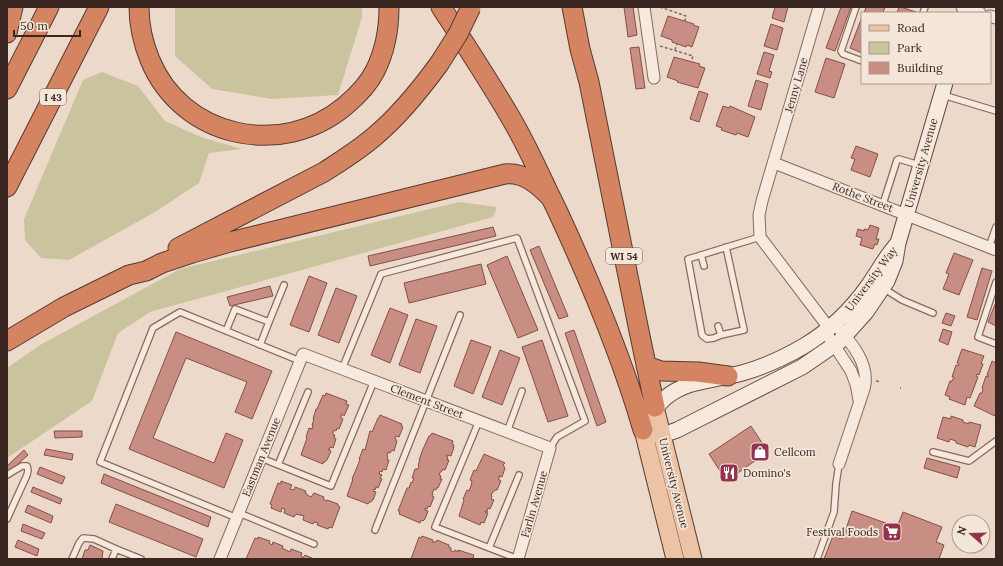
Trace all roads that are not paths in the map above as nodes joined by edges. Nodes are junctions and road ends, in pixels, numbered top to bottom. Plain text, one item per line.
1 (13, 7) edge
2 (49, 7) edge
3 (99, 7) edge
4 (139, 7) edge
5 (389, 7) edge
6 (442, 7) edge
7 (471, 7) edge
8 (572, 7) edge
9 (581, 7) edge
10 (644, 7) edge
11 (818, 7) edge
12 (856, 7) edge
13 (7, 34) edge
14 (861, 61) edge
15 (654, 78) dead end
16 (589, 82) junction
17 (7, 88) edge
18 (943, 89) edge
19 (996, 111) edge
20 (774, 162) junction
21 (921, 166) junction
22 (7, 188) edge
23 (552, 199) junction
24 (883, 204) junction
25 (906, 215) junction
26 (996, 227) edge
27 (760, 237) junction
28 (898, 243) junction
29 (726, 247) junction
30 (992, 248) edge
31 (701, 255) junction
32 (704, 266) dead end
33 (129, 275) junction
34 (996, 282) edge
35 (284, 285) dead end
36 (883, 287) junction
37 (934, 313) dead end
38 (460, 315) dead end
39 (269, 322) junction
40 (718, 326) dead end
41 (830, 327) junction
42 (226, 331) junction
43 (721, 335) junction
44 (840, 340) junction
45 (7, 341) edge
46 (996, 344) edge
47 (260, 345) junction
48 (302, 358) junction
49 (646, 366) junction
50 (342, 369) junction
51 (728, 376) junction
52 (374, 381) junction
53 (522, 391) dead end
54 (308, 392) dead end
55 (859, 400) junction
56 (426, 401) junction
57 (655, 407) junction
58 (479, 421) junction
59 (642, 430) junction
60 (507, 432) junction
61 (662, 435) junction
62 (996, 442) edge
63 (550, 448) junction
64 (933, 452) dead end
65 (261, 458) junction
66 (839, 464) joint
67 (278, 465) junction
68 (7, 475) edge
69 (519, 475) dead end
70 (238, 515) junction
71 (7, 519) edge
72 (375, 530) dead end
73 (314, 544) dead end
74 (489, 548) junction
75 (116, 549) junction
76 (72, 559) edge
77 (112, 559) edge
78 (141, 559) edge
79 (220, 559) edge
80 (518, 559) edge
81 (675, 559) edge
82 (693, 559) edge
83 (817, 559) edge

1 - 13 highway
2 - 17 highway
3 - 22 highway, I 43
4 - 5 highway
6 - 23 highway
7 - 33 highway, bridge
8 - 16 highway, WI 54
9 - 16 highway
10 - 15 street
11 - 20 street, Jenny Lane
12 - 14 lane
16 - 49 highway, WI 54
18 - 19 lane
18 - 21 main road, University Avenue
20 - 24 street, Rothe Street
20 - 27 street, Jenny Lane
21 - 24 lane
21 - 25 main road, University Avenue
23 - 33 highway
23 - 59 highway
24 - 25 street, Rothe Street
25 - 28 main road, University Avenue
25 - 30 street, Rothe Street
26 - 30 lane
27 - 29 lane
27 - 41 street
28 - 36 main road, University Way
28 - 41 main road, University Way
29 - 31 lane
29 - 43 lane
31 - 32 lane
31 - 43 lane
33 - 45 highway
34 - 46 lane
35 - 39 lane
36 - 37 lane
36 - 44 main road, University Way
38 - 56 lane
39 - 42 lane
39 - 47 lane
40 - 43 lane
41 - 44 street
41 - 51 main road, University Way
42 - 47 lane
42 - 70 lane
44 - 55 street
44 - 55 street
44 - 61 main road, University Way
47 - 48 lane
48 - 50 street, Clement Street
48 - 65 street, Eastman Avenue
49 - 51 highway
49 - 57 highway, WI 54
50 - 52 street, Clement Street
50 - 63 lane
51 - 57 main road, University Way
52 - 56 street, Clement Street
52 - 67 lane
53 - 60 lane
54 - 67 lane
55 - 66 street
56 - 58 street, Clement Street
56 - 72 lane
57 - 59 main road, University Way
57 - 61 main road, University Avenue / WI 54
58 - 60 street, Clement Street
58 - 74 lane
59 - 61 main road
59 - 81 main road, University Avenue
60 - 63 street, Clement Street
61 - 82 main road, University Avenue / WI 54
62 - 64 lane
63 - 80 street, Farlin Avenue
65 - 67 lane
65 - 70 street, Eastman Avenue
66 - 83 lane
68 - 71 lane
69 - 74 lane
70 - 73 lane
70 - 79 street, Eastman Avenue
74 - 80 lane
75 - 76 lane
75 - 77 lane
75 - 78 lane

